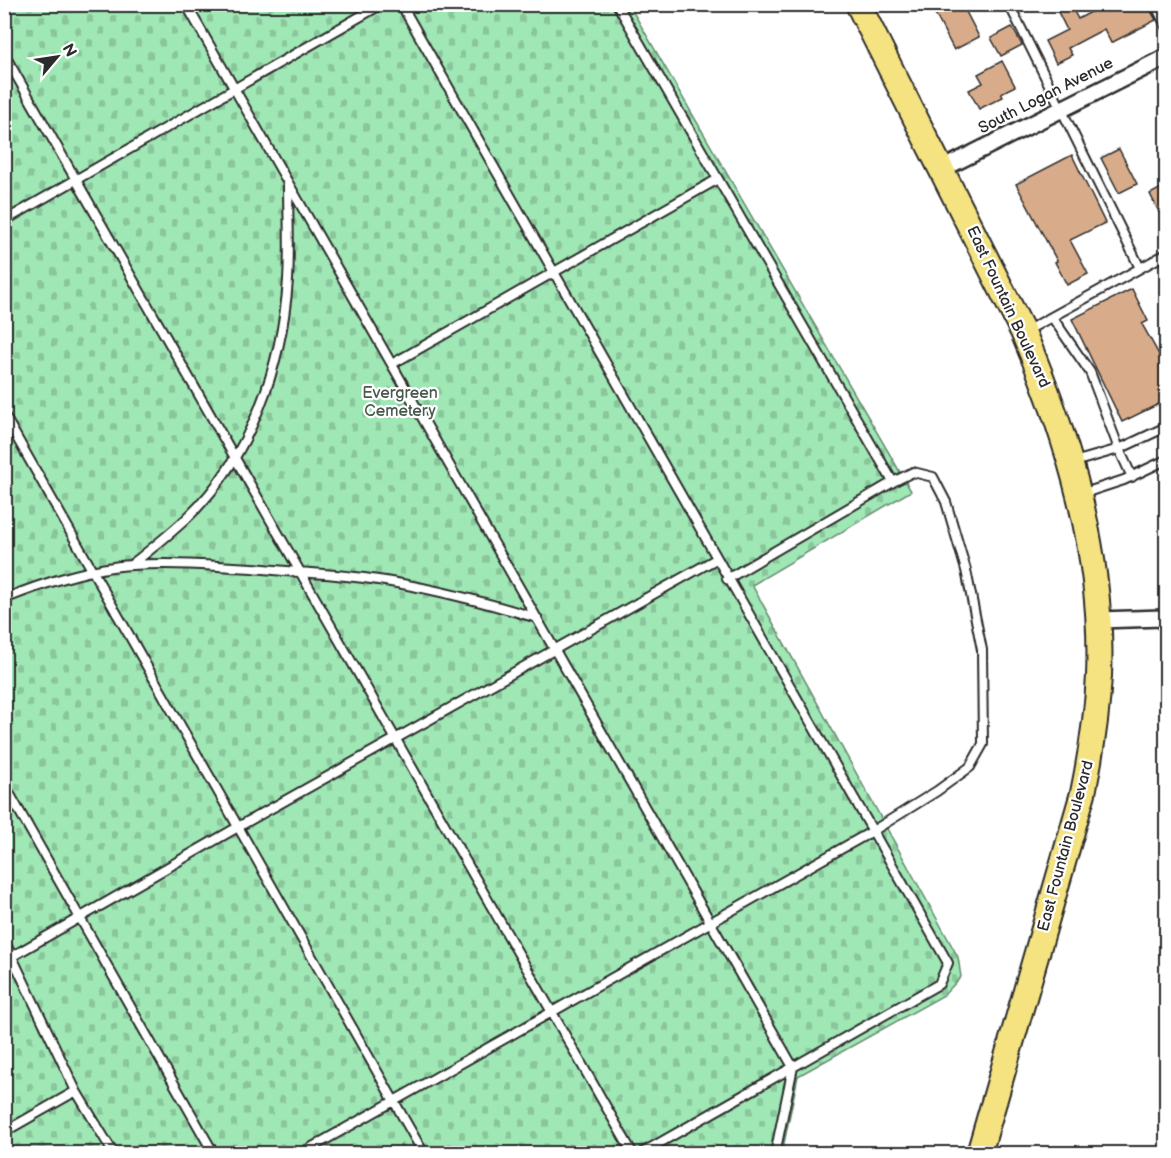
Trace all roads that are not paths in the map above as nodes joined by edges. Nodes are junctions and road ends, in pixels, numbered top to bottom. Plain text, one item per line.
1 (186, 4) edge
2 (382, 4) edge
3 (401, 4) edge
4 (617, 4) edge
5 (858, 4) edge
6 (1009, 4) edge
7 (1155, 4) edge
8 (1167, 26) edge
9 (4, 54) edge
10 (1167, 57) edge
11 (235, 89) junction
12 (1061, 108) junction
13 (942, 169) junction
14 (718, 178) junction
15 (76, 180) junction
16 (288, 182) junction
17 (4, 221) edge
18 (1167, 254) edge
19 (1140, 268) junction
20 (554, 272) junction
21 (1052, 317) junction
22 (1023, 332) junction
23 (392, 364) junction
24 (4, 415) edge
25 (1167, 428) edge
26 (1119, 449) junction
27 (235, 457) junction
28 (1167, 460) edge
29 (1071, 463) junction
30 (1132, 477) junction
31 (893, 482) junction
32 (1079, 494) junction
33 (716, 559) junction
34 (130, 565) junction
35 (92, 572) junction
36 (301, 572) junction
37 (728, 579) junction
38 (4, 599) edge
39 (537, 618) junction
40 (1098, 620) junction
41 (1167, 625) edge
42 (554, 649) junction
43 (396, 739) junction
44 (4, 784) edge
45 (238, 827) junction
46 (871, 832) junction
47 (81, 917) junction
48 (710, 922) junction
49 (4, 940) edge
50 (8, 959) edge
51 (552, 1011) junction
52 (793, 1067) junction
53 (76, 1091) junction
54 (394, 1100) junction
55 (4, 1132) edge
56 (114, 1154) edge
57 (214, 1154) edge
58 (300, 1154) edge
59 (424, 1154) edge
60 (633, 1154) edge
61 (640, 1154) edge
62 (775, 1154) edge
63 (979, 1154) edge

1 - 11 lane
2 - 11 lane
3 - 20 lane
4 - 14 lane
5 - 13 main road, East Fountain Boulevard
6 - 12 lane
7 - 8 lane
9 - 15 lane
10 - 12 street, South Logan Avenue
11 - 15 lane
11 - 16 lane
12 - 13 street, South Logan Avenue
12 - 19 lane
13 - 22 main road, East Fountain Boulevard
14 - 20 lane
14 - 31 lane
15 - 17 lane
15 - 27 lane
16 - 23 lane
16 - 27 lane
18 - 19 lane
19 - 21 lane
20 - 23 lane
20 - 33 lane
21 - 22 lane
21 - 26 lane
22 - 29 main road, East Fountain Boulevard
23 - 39 lane
24 - 35 lane
25 - 26 lane
26 - 29 lane
26 - 30 lane
27 - 34 lane
27 - 36 lane
28 - 30 lane
29 - 32 main road, East Fountain Boulevard
30 - 32 lane
31 - 37 lane
31 - 46 lane
32 - 40 main road, East Fountain Boulevard
33 - 37 lane
33 - 42 lane
34 - 35 lane
34 - 36 lane
35 - 38 lane
35 - 45 lane
36 - 39 lane
36 - 43 lane
37 - 46 lane
39 - 42 lane
40 - 41 street
40 - 63 main road, East Fountain Boulevard
42 - 43 lane
42 - 48 lane
43 - 45 lane
43 - 51 lane
44 - 47 lane
45 - 47 lane
45 - 54 lane
46 - 48 lane
46 - 52 lane
47 - 50 lane
47 - 57 lane
48 - 51 lane
48 - 52 lane
49 - 50 lane
50 - 53 lane
51 - 54 lane
51 - 60 lane
52 - 61 lane
52 - 62 lane
53 - 55 lane
53 - 56 lane
54 - 58 lane
54 - 59 lane

